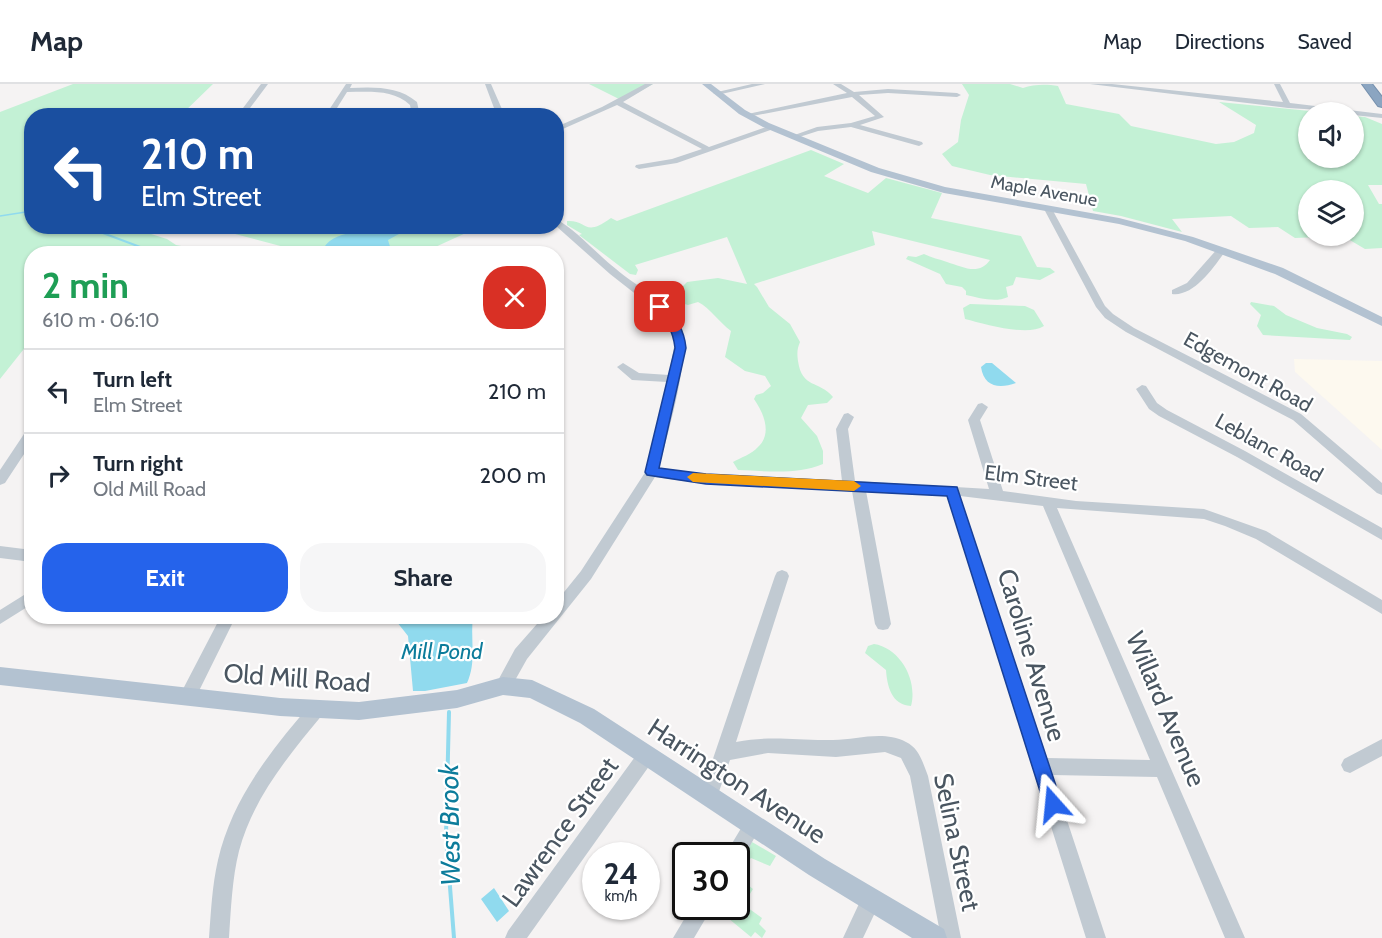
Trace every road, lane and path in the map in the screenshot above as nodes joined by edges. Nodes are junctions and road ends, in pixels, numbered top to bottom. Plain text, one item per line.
1 (265, 84) edge
2 (488, 84) edge
3 (650, 84) edge
4 (706, 84) edge
5 (762, 84) edge
6 (836, 84) edge
7 (1093, 84) edge
8 (1175, 84) edge
9 (1277, 84) edge
10 (1367, 84) edge
11 (1375, 84) edge
12 (347, 87) edge
13 (717, 93) junction
14 (1382, 93) edge
15 (853, 94) junction
16 (1185, 94) junction
17 (957, 95) dead end
18 (617, 102) junction
19 (1382, 104) edge
20 (1288, 106) junction
21 (1298, 107) edge
22 (246, 108) edge
23 (333, 108) edge
24 (414, 108) edge
25 (498, 108) edge
26 (1364, 114) edge
27 (747, 115) junction
28 (1382, 116) edge
29 (851, 125) junction
30 (564, 126) edge
31 (772, 128) junction
32 (792, 137) junction
33 (919, 144) dead end
34 (706, 148) junction
35 (639, 167) dead end
36 (1048, 209) junction
37 (564, 229) edge
38 (1221, 249) junction
39 (1176, 292) dead end
40 (1382, 322) edge
41 (623, 367) dead end
42 (674, 379) junction
43 (1142, 389) dead end
44 (982, 407) dead end
45 (848, 417) dead end
46 (24, 443) edge
47 (652, 472) junction
48 (0, 480) edge
49 (853, 486) junction
50 (1382, 490) edge
51 (952, 491) junction
52 (998, 495) junction
53 (1048, 502) junction
54 (1382, 535) edge
55 (0, 552) edge
56 (24, 555) edge
57 (783, 576) dead end
58 (24, 602) edge
59 (564, 603) edge
60 (1382, 608) edge
61 (0, 618) edge
62 (225, 624) edge
63 (547, 624) edge
64 (883, 624) dead end
65 (0, 676) edge
66 (503, 686) junction
67 (188, 696) junction
68 (317, 709) junction
69 (1382, 747) edge
70 (723, 753) junction
71 (646, 756) junction
72 (1350, 765) dead end
73 (1041, 766) junction
74 (1164, 769) junction
75 (709, 797) junction
76 (752, 826) junction
77 (742, 842) edge
78 (871, 900) junction
79 (694, 920) edge
80 (219, 938) edge
81 (515, 938) edge
82 (683, 938) edge
83 (853, 938) edge
84 (935, 938) edge
85 (951, 938) edge
86 (1096, 938) edge
87 (1235, 938) edge

1 - 22 street
2 - 25 street
3 - 18 street
4 - 13 main road, Maple Avenue
5 - 13 street
6 - 15 street
7 - 16 street
8 - 16 street
9 - 20 street
10 - 19 highway
11 - 14 highway
12 - 23 street
12 - 24 street
13 - 27 main road, Maple Avenue
15 - 17 street
15 - 27 street
15 - 29 street
16 - 20 street
18 - 30 street
18 - 34 street
20 - 21 street
26 - 28 street
27 - 31 main road, Maple Avenue
29 - 32 street
29 - 33 street
31 - 32 main road, Maple Avenue
31 - 34 street
32 - 36 main road, Maple Avenue
34 - 35 street
36 - 38 main road, Maple Avenue
36 - 50 street, Edgemont Road
37 - 42 street
38 - 39 street
38 - 40 main road, Maple Avenue
41 - 42 street
42 - 47 street
43 - 54 street, Leblanc Road
44 - 52 street
45 - 49 street
46 - 48 street
47 - 49 street, Elm Street
47 - 59 street
49 - 51 street, Elm Street
49 - 64 street
51 - 52 street, Elm Street
51 - 73 street, Caroline Avenue
52 - 53 street, Elm Street
53 - 60 street, Elm Street
53 - 74 street, Willard Avenue
55 - 56 street
57 - 70 street
58 - 61 street
62 - 67 street
63 - 66 street
65 - 67 main road, Old Mill Road
66 - 68 main road, Old Mill Road
66 - 71 main road, Harrington Avenue
67 - 68 main road, Old Mill Road
68 - 80 street
69 - 72 street
70 - 75 street
70 - 85 street, Selina Street
71 - 75 main road, Harrington Avenue
71 - 81 street, Lawrence Street
73 - 74 street
73 - 86 street, Caroline Avenue
74 - 87 street, Willard Avenue
75 - 76 main road, Harrington Avenue
76 - 77 street
76 - 78 main road, Harrington Avenue
78 - 83 street
78 - 84 main road, Harrington Avenue
79 - 82 street

